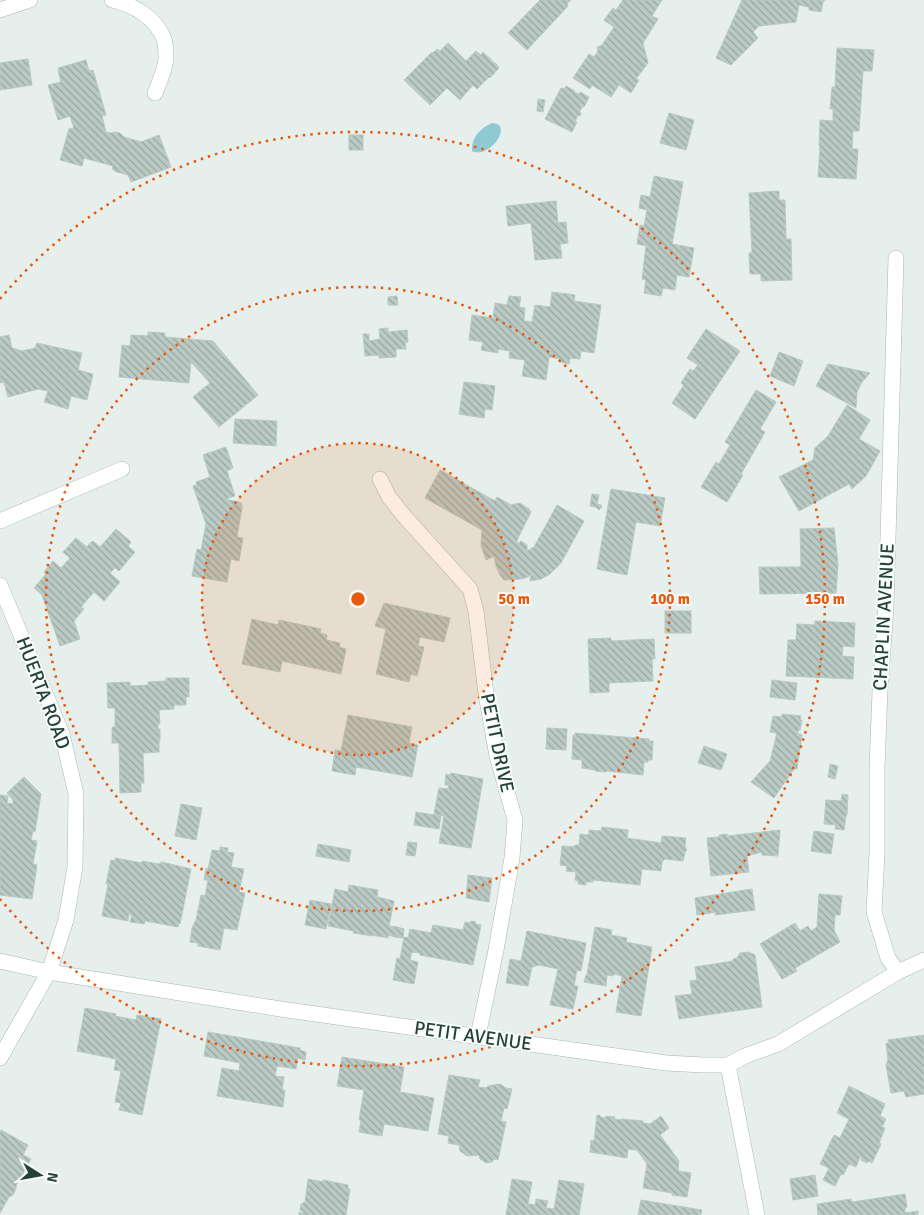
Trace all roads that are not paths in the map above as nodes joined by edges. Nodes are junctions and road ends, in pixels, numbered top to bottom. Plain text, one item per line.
1 (30, 0) edge
2 (112, 0) edge
3 (0, 10) edge
4 (155, 93) dead end
5 (896, 258) dead end
6 (122, 469) dead end
7 (380, 479) dead end
8 (0, 521) edge
9 (0, 585) edge
10 (924, 960) edge
11 (0, 961) edge
12 (49, 972) junction
13 (898, 972) junction
14 (478, 1036) junction
15 (0, 1058) edge
16 (728, 1065) junction
17 (757, 1215) edge

1 - 3 street
2 - 4 street
5 - 13 street, CHAPLIN AVENUE
6 - 8 street
7 - 14 street, PETIT DRIVE
9 - 12 street, HUERTA ROAD
10 - 13 street, PETIT AVENUE
11 - 12 street, PETIT AVENUE
12 - 14 street, PETIT AVENUE
12 - 15 street, HUERTA ROAD
13 - 16 street, PETIT AVENUE
14 - 16 street, PETIT AVENUE
16 - 17 street

